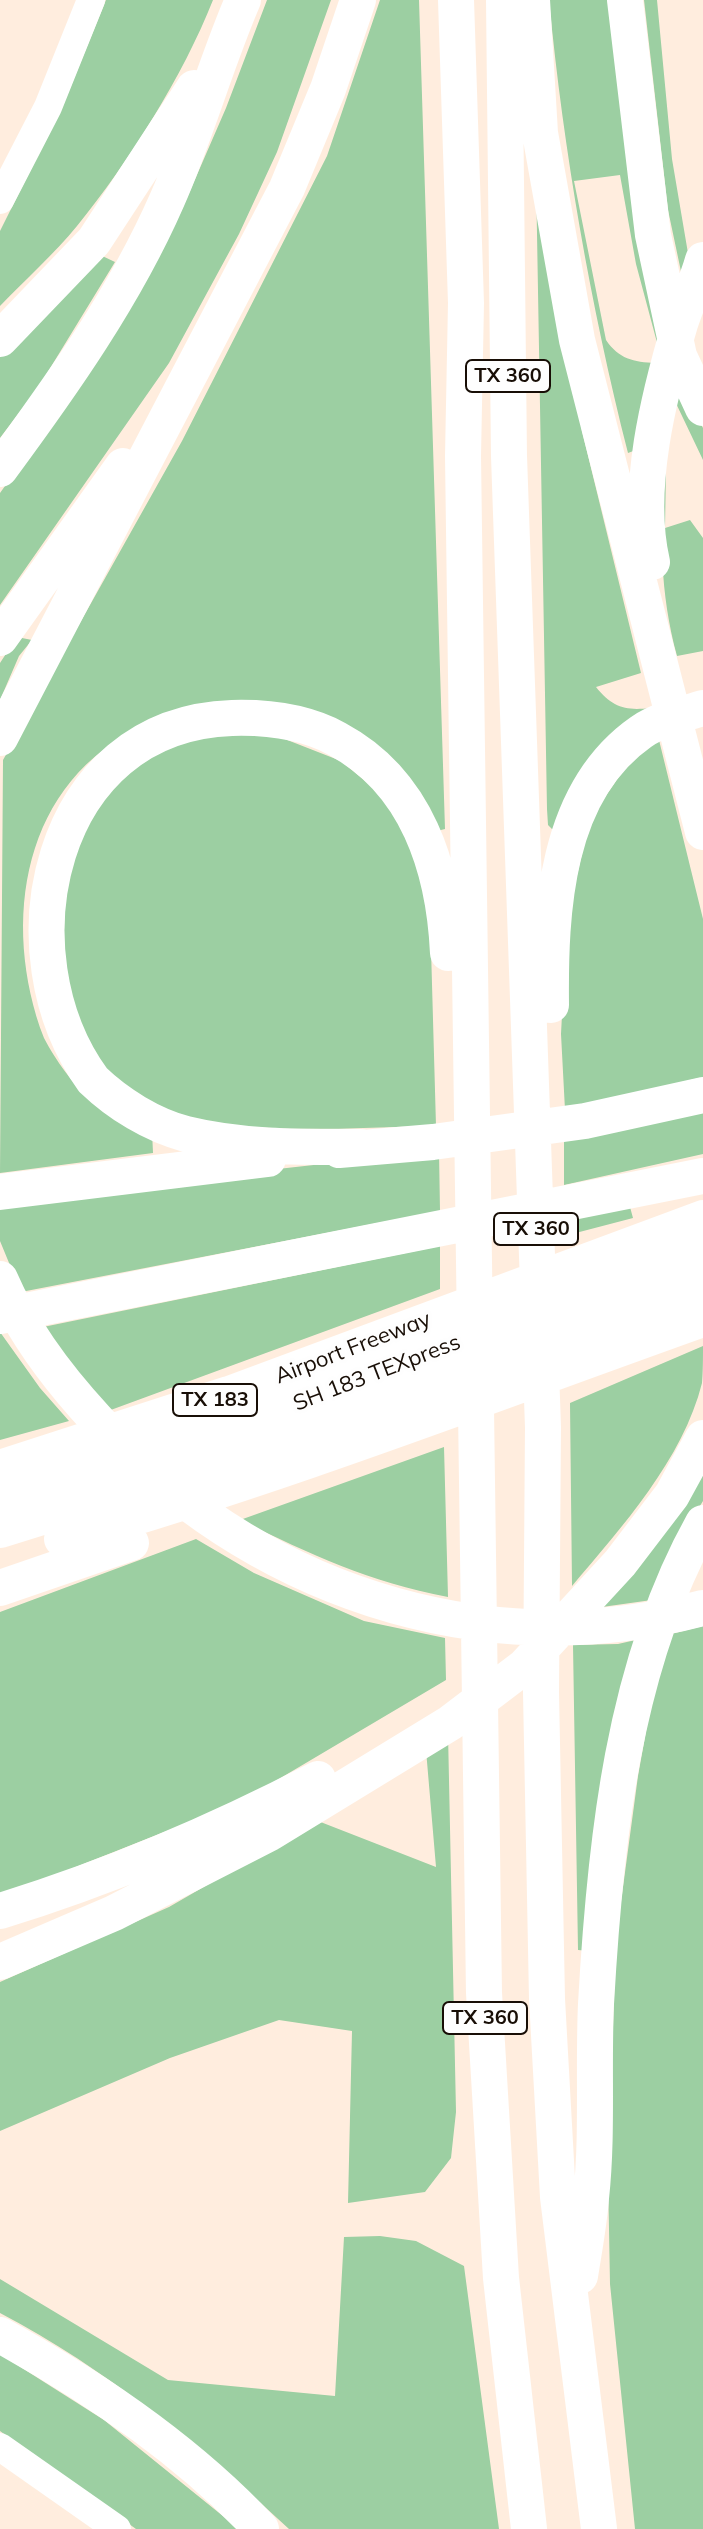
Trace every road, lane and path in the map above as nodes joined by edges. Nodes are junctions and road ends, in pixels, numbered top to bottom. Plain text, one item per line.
1 (91, 0) edge
2 (243, 0) edge
3 (358, 0) edge
4 (456, 0) edge
5 (504, 0) edge
6 (532, 0) edge
7 (625, 0) edge
8 (225, 42) junction
9 (0, 200) edge
10 (702, 263) edge
11 (0, 339) edge
12 (192, 371) junction
13 (703, 408) edge
14 (0, 469) edge
15 (647, 621) junction
16 (0, 638) edge
17 (703, 708) edge
18 (0, 738) edge
19 (703, 832) edge
20 (540, 1030) junction
21 (461, 1032) junction
22 (703, 1095) edge
23 (361, 1147) junction
24 (703, 1176) edge
25 (0, 1192) edge
26 (703, 1218) edge
27 (703, 1247) edge
28 (0, 1279) edge
29 (703, 1284) edge
30 (0, 1316) edge
31 (703, 1319) edge
32 (394, 1432) junction
33 (703, 1438) edge
34 (0, 1468) edge
35 (0, 1500) edge
36 (703, 1523) edge
37 (0, 1530) edge
38 (0, 1555) edge
39 (0, 1588) edge
40 (703, 1608) edge
41 (331, 1785) junction
42 (0, 1911) edge
43 (0, 1962) edge
44 (573, 2326) junction
45 (0, 2335) edge
46 (0, 2447) edge
47 (117, 2529) edge
48 (261, 2529) edge
49 (529, 2529) edge
50 (599, 2529) edge

1 - 9 main road
2 - 8 highway
3 - 12 highway
4 - 21 highway, TX 360
5 - 20 highway, TX 360
6 - 15 highway
7 - 13 highway
8 - 11 highway
8 - 14 highway
10 - 15 highway
12 - 16 highway
12 - 18 highway
15 - 19 highway
17 - 20 highway
20 - 44 highway, TX 360
21 - 23 highway
21 - 49 highway, TX 360
22 - 23 highway
23 - 25 highway
24 - 30 highway
26 - 34 highway, Airport Freeway / TX 183
27 - 35 highway, SH 183 TEXpress
28 - 40 highway
29 - 37 highway, SH 183 TEXpress
31 - 32 highway
32 - 38 highway
32 - 39 highway
33 - 41 highway
36 - 44 highway
41 - 42 highway
41 - 43 highway
44 - 50 highway, TX 360
45 - 48 highway
46 - 47 main road

